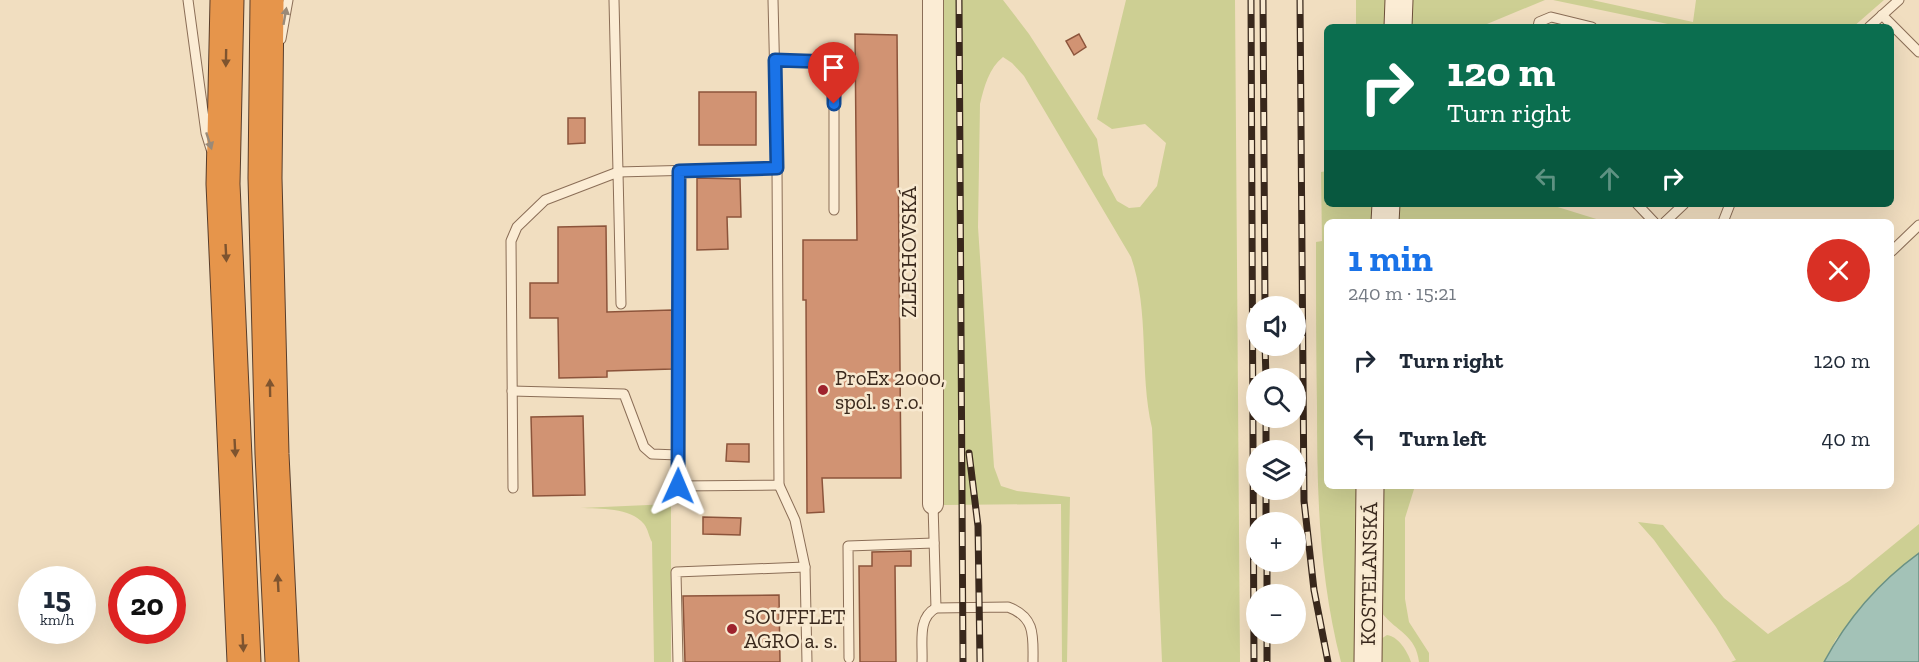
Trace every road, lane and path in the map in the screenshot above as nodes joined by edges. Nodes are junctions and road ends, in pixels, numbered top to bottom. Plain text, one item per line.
1 (188, 0) edge
2 (227, 0) edge
3 (267, 0) edge
4 (288, 0) edge
5 (614, 0) edge
6 (773, 0) edge
7 (933, 0) edge
8 (1399, 0) edge
9 (1899, 0) edge
10 (1882, 15) junction
11 (1398, 24) edge
12 (1539, 24) edge
13 (1580, 24) edge
14 (1872, 24) edge
15 (1891, 24) edge
16 (1894, 27) edge
17 (1919, 52) edge
18 (279, 54) dead end
19 (775, 60) junction
20 (277, 65) dead end
21 (777, 168) junction
22 (679, 171) junction
23 (618, 172) junction
24 (265, 178) junction
25 (223, 184) junction
26 (1640, 207) edge
27 (1681, 207) edge
28 (834, 210) dead end
29 (1651, 219) edge
30 (1668, 219) edge
31 (1919, 225) edge
32 (1894, 249) edge
33 (621, 304) dead end
34 (512, 391) junction
35 (678, 455) junction
36 (779, 485) junction
37 (513, 488) dead end
38 (1370, 489) edge
39 (933, 504) joint
40 (934, 543) junction
41 (805, 567) junction
42 (936, 608) junction
43 (849, 658) dead end
44 (244, 662) edge
45 (282, 662) edge
46 (678, 662) edge
47 (807, 662) edge
48 (922, 662) edge
49 (1033, 662) edge
50 (1368, 662) edge

1 -> 25 lane
2 -> 25 highway
3 - 24 highway
18 -> 4 lane
5 - 23 lane
6 - 19 lane
7 - 39 street, ZLECHOVSKÁ
8 - 11 main road
9 - 10 lane
10 - 14 lane
10 - 15 lane
12 - 13 lane
16 - 17 lane
19 - 21 lane
19 - 28 lane
20 - 24 lane
21 - 22 lane
21 - 36 lane
22 - 23 lane
22 - 35 lane
23 - 33 lane
23 - 34 lane
45 -> 24 highway
25 -> 44 highway
26 - 29 lane
27 - 30 lane
31 - 32 lane
34 - 35 lane
34 - 37 lane
35 - 36 lane
36 - 41 lane
38 - 50 main road, KOSTELANSKÁ
39 - 40 lane
40 - 42 lane
40 - 43 lane
41 - 46 lane
41 - 47 lane
42 - 48 lane
42 - 49 lane

